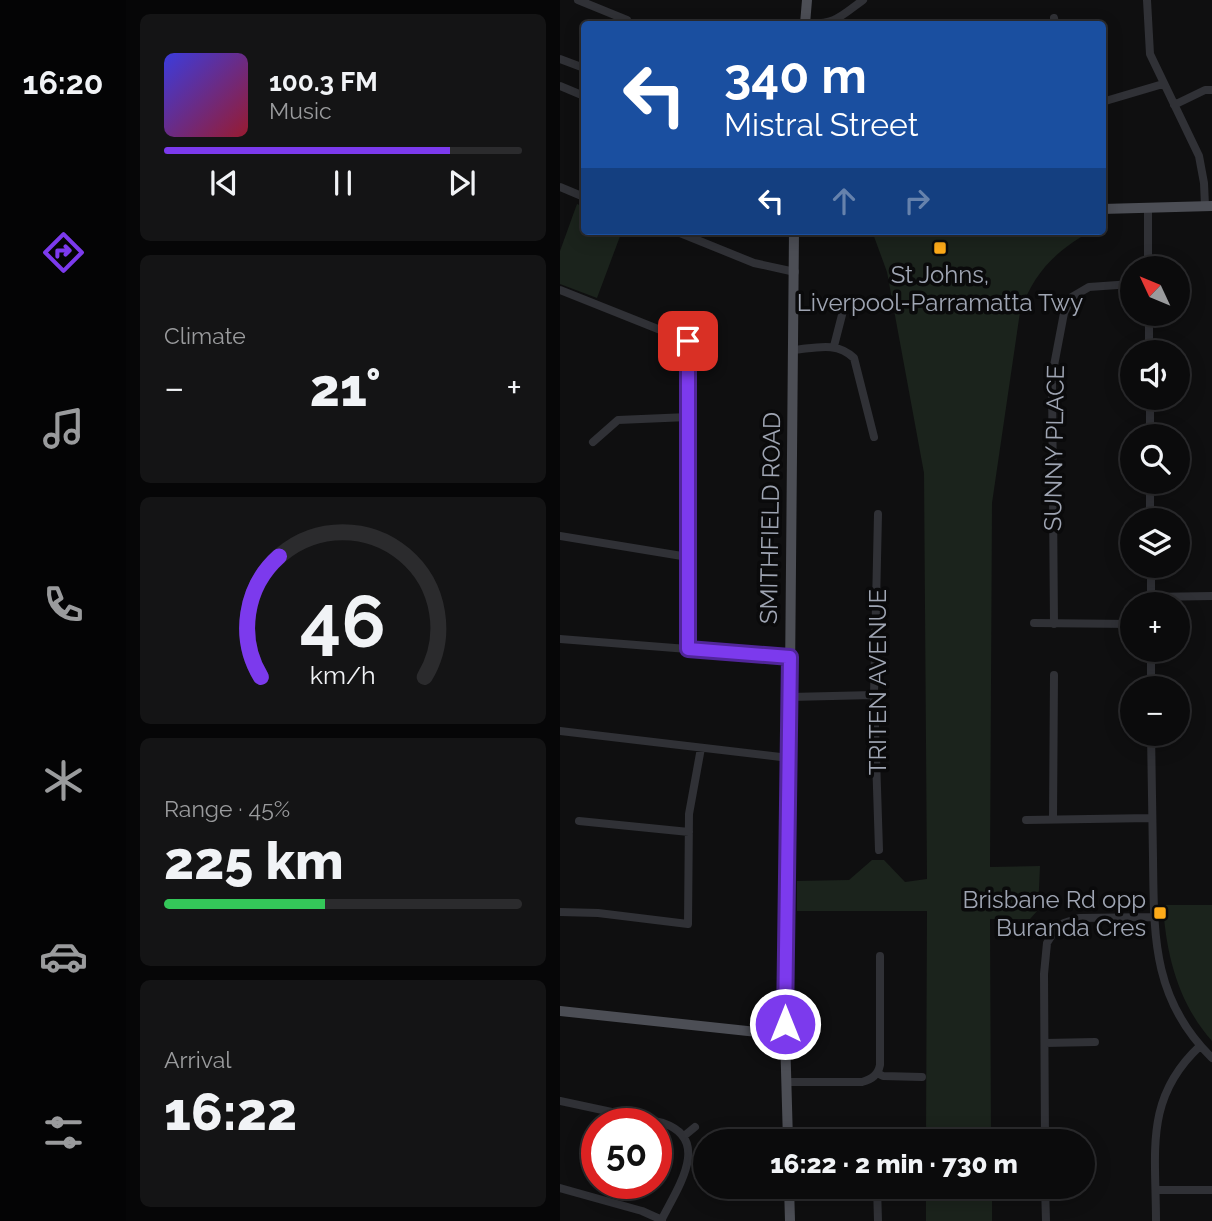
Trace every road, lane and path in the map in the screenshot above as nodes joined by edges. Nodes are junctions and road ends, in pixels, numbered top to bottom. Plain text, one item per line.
1 (578, 0) edge
2 (807, 0) edge
3 (863, 0) edge
4 (1147, 0) edge
5 (628, 20) dead end
6 (805, 21) edge
7 (834, 21) edge
8 (560, 59) edge
9 (581, 67) edge
10 (1163, 84) junction
11 (560, 86) edge
12 (1212, 90) edge
13 (581, 95) edge
14 (1106, 101) edge
15 (1174, 105) junction
16 (1208, 183) edge
17 (560, 187) edge
18 (581, 196) edge
19 (1208, 206) edge
20 (1148, 207) junction
21 (1106, 209) edge
22 (685, 235) edge
23 (794, 235) edge
24 (1148, 256) edge
25 (795, 272) junction
26 (1120, 285) edge
27 (560, 290) edge
28 (843, 311) dead end
29 (834, 346) junction
30 (793, 349) junction
31 (688, 417) junction
32 (874, 437) dead end
33 (593, 442) dead end
34 (878, 514) dead end
35 (560, 536) edge
36 (688, 557) junction
37 (1212, 596) edge
38 (1190, 597) edge
39 (1034, 623) dead end
40 (1054, 624) junction
41 (1120, 624) edge
42 (560, 639) edge
43 (688, 649) junction
44 (790, 657) junction
45 (1054, 675) dead end
46 (874, 695) junction
47 (790, 697) junction
48 (560, 731) edge
49 (1152, 746) edge
50 (701, 748) junction
51 (789, 758) junction
52 (1152, 818) junction
53 (1053, 819) junction
54 (1026, 820) dead end
55 (579, 821) dead end
56 (689, 832) junction
57 (878, 850) dead end
58 (560, 912) edge
59 (1153, 917) junction
60 (880, 956) dead end
61 (560, 1011) edge
62 (785, 1035) junction
63 (1095, 1042) dead end
64 (1045, 1043) junction
65 (1200, 1046) junction
66 (1212, 1058) edge
67 (877, 1073) junction
68 (922, 1077) dead end
69 (787, 1082) junction
70 (560, 1101) edge
71 (695, 1127) dead end
72 (788, 1129) edge
73 (1045, 1129) edge
74 (684, 1136) junction
75 (560, 1188) edge
76 (1156, 1190) junction
77 (1212, 1190) edge
78 (789, 1199) edge
79 (877, 1199) edge
80 (1045, 1199) edge
81 (662, 1220) edge
82 (790, 1221) edge
83 (878, 1221) edge
84 (1046, 1221) edge
85 (1156, 1221) edge

1 - 5 street
2 - 6 main road
3 - 7 street
4 - 10 street
8 - 9 street
10 - 14 street
10 - 15 street
11 - 13 street
12 - 15 street
15 - 16 street
16 - 19 street
17 - 18 street
19 - 20 main road
20 - 21 main road
20 - 24 street
22 - 25 street
23 - 25 main road, SMITHFIELD ROAD
25 - 30 main road, SMITHFIELD ROAD
26 - 40 street, SUNNY PLACE
27 - 31 street
28 - 29 street
29 - 30 street
29 - 32 street
30 - 44 main road, SMITHFIELD ROAD
31 - 33 street
31 - 36 street
34 - 46 street, TRITEN AVENUE
35 - 36 street
36 - 43 street
37 - 38 street
39 - 40 street
40 - 41 street
42 - 43 street
43 - 44 street
44 - 47 main road, SMITHFIELD ROAD
45 - 53 street
46 - 47 street
46 - 57 street, TRITEN AVENUE
47 - 51 main road, SMITHFIELD ROAD
48 - 50 street
49 - 52 street
50 - 51 street
50 - 56 street
51 - 62 main road, SMITHFIELD ROAD
52 - 53 street
52 - 59 street
53 - 54 street
55 - 56 street
56 - 58 street
59 - 64 street
59 - 65 street
60 - 67 street
61 - 62 main road
62 - 69 main road, SMITHFIELD ROAD
63 - 64 street
64 - 73 street
65 - 66 street
65 - 76 street
67 - 68 street
67 - 69 street
69 - 72 main road, SMITHFIELD ROAD
70 - 74 street
71 - 74 street
74 - 81 street
75 - 81 street
76 - 77 street
76 - 85 street
78 - 82 main road
79 - 83 street
80 - 84 street

